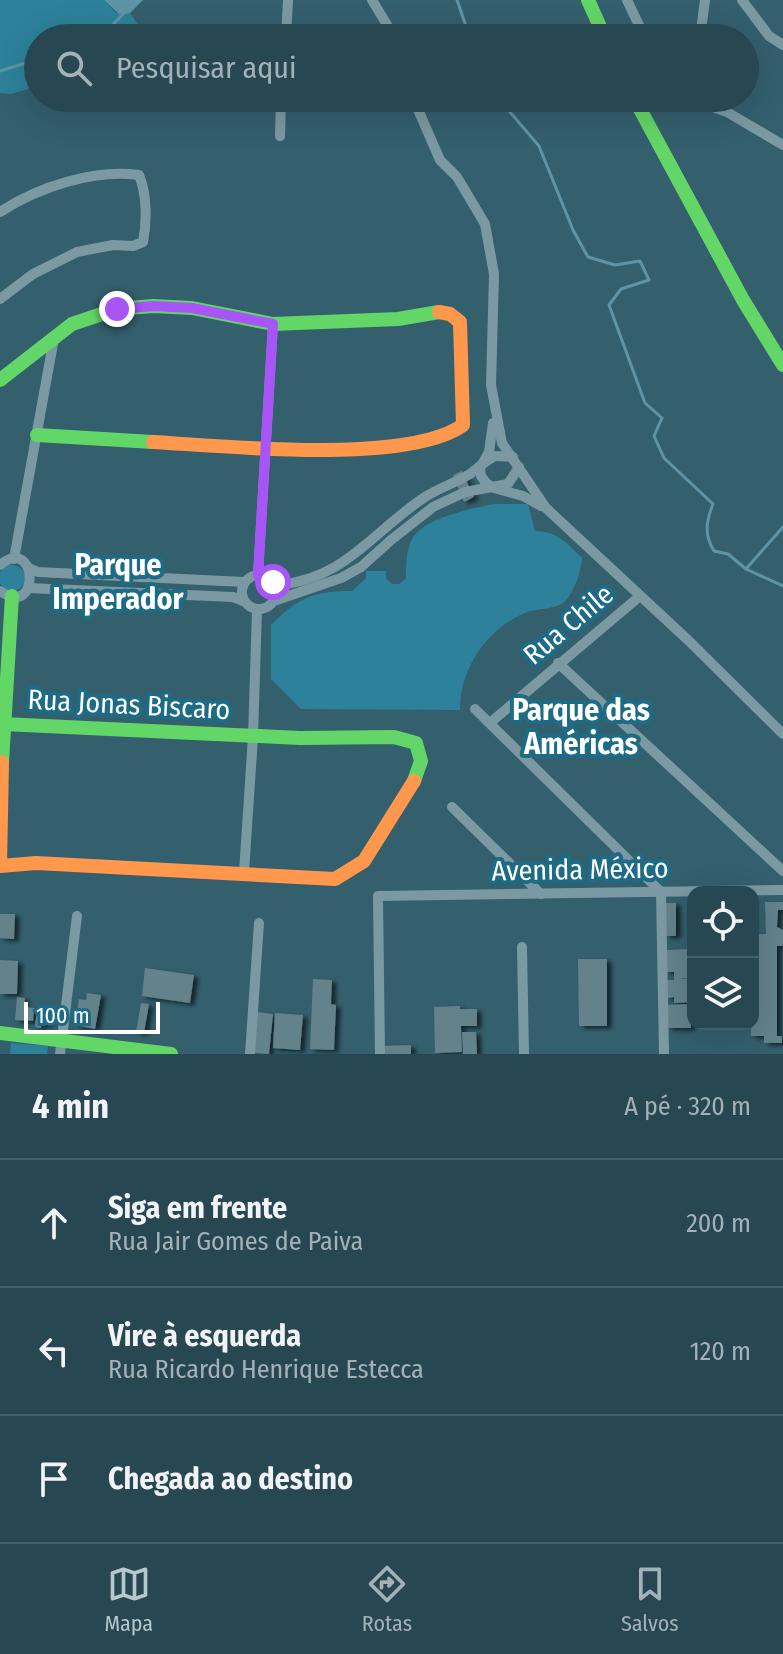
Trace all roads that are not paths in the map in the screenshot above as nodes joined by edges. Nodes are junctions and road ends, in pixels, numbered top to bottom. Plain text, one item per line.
1 (288, 0) edge
2 (372, 0) edge
3 (588, 0) edge
4 (627, 0) edge
5 (705, 0) edge
6 (742, 0) edge
7 (287, 24) edge
8 (387, 24) edge
9 (599, 24) edge
10 (638, 24) edge
11 (702, 24) edge
12 (783, 45) edge
13 (281, 112) edge
14 (419, 112) edge
15 (642, 112) edge
16 (727, 112) edge
17 (280, 136) dead end
18 (783, 145) edge
19 (0, 212) edge
20 (0, 299) edge
21 (273, 324) junction
22 (54, 338) junction
23 (783, 365) edge
24 (0, 380) edge
25 (494, 413) junction
26 (37, 435) junction
27 (265, 448) junction
28 (483, 462) junction
29 (516, 462) junction
30 (494, 488) junction
31 (546, 508) junction
32 (14, 559) junction
33 (0, 565) edge
34 (29, 568) junction
35 (258, 575) junction
36 (244, 582) junction
37 (273, 582) junction
38 (28, 588) junction
39 (6, 594) edge
40 (640, 596) junction
41 (243, 601) junction
42 (274, 601) junction
43 (257, 610) junction
44 (558, 663) junction
45 (475, 709) dead end
46 (491, 722) junction
47 (3, 724) junction
48 (783, 734) edge
49 (253, 737) junction
50 (452, 807) dead end
51 (0, 866) edge
52 (783, 871) edge
53 (244, 872) junction
54 (783, 890) edge
55 (661, 892) junction
56 (541, 894) junction
57 (77, 916) dead end
58 (259, 923) dead end
59 (522, 947) dead end
60 (0, 1033) edge
61 (61, 1047) edge
62 (171, 1054) edge
63 (250, 1054) edge
64 (380, 1054) edge
65 (524, 1054) edge
66 (664, 1054) edge

1 - 7 street
2 - 8 street
3 - 9 street
4 - 10 street
5 - 11 street
6 - 12 street
13 - 17 street
14 - 25 street
15 - 23 street
16 - 18 street
19 - 20 street
21 - 22 street
21 - 27 street
21 - 27 street
22 - 24 street
22 - 26 street
25 - 28 street
25 - 29 street
26 - 27 street
26 - 32 street
27 - 35 street
28 - 29 street
28 - 30 street
28 - 37 street
29 - 30 street
29 - 31 street
30 - 31 street
30 - 42 street
31 - 40 street
32 - 33 street
32 - 34 street
34 - 36 street
34 - 38 street
35 - 36 street
35 - 37 street
36 - 41 street
37 - 42 street
38 - 39 street
38 - 41 street
39 - 47 street
40 - 44 street, Rua Chile
40 - 48 street
41 - 43 street
42 - 43 street
43 - 49 street
44 - 46 street, Rua Chile
44 - 52 street
45 - 46 street
46 - 55 street
47 - 49 street, Rua Jonas Biscaro
47 - 51 street
49 - 53 street, Rua Jonas Biscaro
49 - 53 street, Rua Jonas Biscaro
50 - 56 street
51 - 53 street
54 - 55 street, Avenida México
55 - 56 street, Avenida México
55 - 66 street
56 - 64 street, Avenida México
57 - 61 street
58 - 63 street
59 - 65 street
60 - 61 street
61 - 62 street

